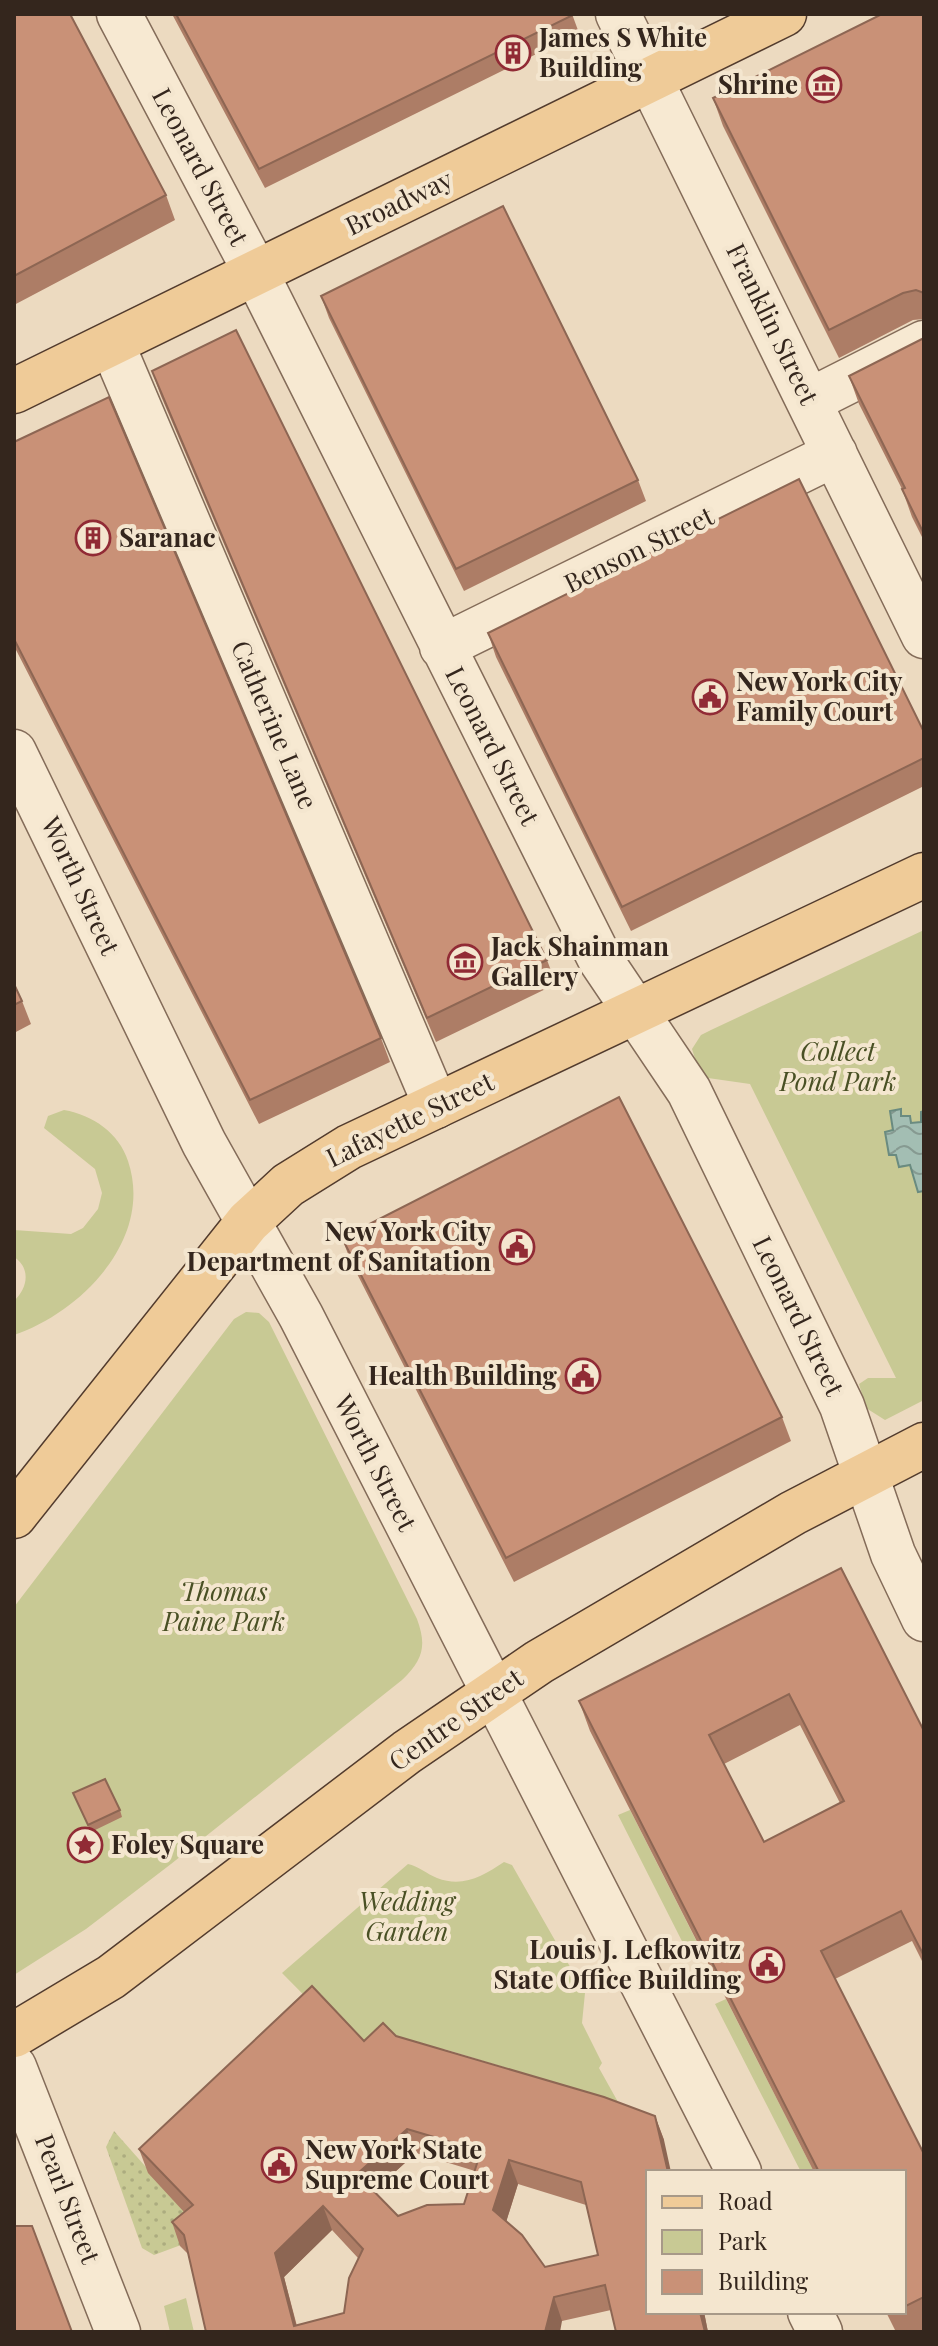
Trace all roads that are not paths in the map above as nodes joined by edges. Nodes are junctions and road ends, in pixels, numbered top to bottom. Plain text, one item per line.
1 (119, 14) edge
2 (618, 14) edge
3 (784, 14) edge
4 (652, 80) junction
5 (256, 273) junction
6 (924, 343) edge
7 (112, 344) junction
8 (14, 391) edge
9 (809, 401) junction
10 (835, 454) junction
11 (924, 636) edge
12 (442, 647) junction
13 (14, 752) edge
14 (924, 875) edge
15 (635, 1011) junction
16 (436, 1106) junction
17 (248, 1222) junction
18 (924, 1445) edge
19 (865, 1476) junction
20 (14, 1516) edge
21 (924, 1619) edge
22 (493, 1694) junction
23 (14, 2035) edge
24 (14, 2067) edge
25 (738, 2170) edge
26 (811, 2314) edge
27 (118, 2332) edge
28 (820, 2332) edge

1 - 5 street, Leonard Street
2 - 4 street, Franklin Street
3 - 4 main road, Broadway
4 - 5 main road, Broadway
4 - 9 street, Franklin Street
5 - 7 main road, Broadway
5 - 12 street, Leonard Street
6 - 9 street
7 - 8 main road, Broadway
7 - 16 street, Catherine Lane
9 - 10 street, Franklin Street
10 - 11 street, Franklin Street
10 - 12 street, Benson Street
12 - 15 street, Leonard Street
13 - 17 street, Worth Street
14 - 15 main road, Lafayette Street
15 - 16 main road, Lafayette Street
15 - 19 street, Leonard Street
16 - 17 main road, Lafayette Street
17 - 20 main road, Lafayette Street
17 - 22 street, Worth Street
18 - 19 main road, Centre Street
19 - 21 street, Leonard Street
19 - 22 main road, Centre Street
22 - 23 main road, Centre Street
22 - 25 street, Worth Street
24 - 27 street, Pearl Street
26 - 28 street

